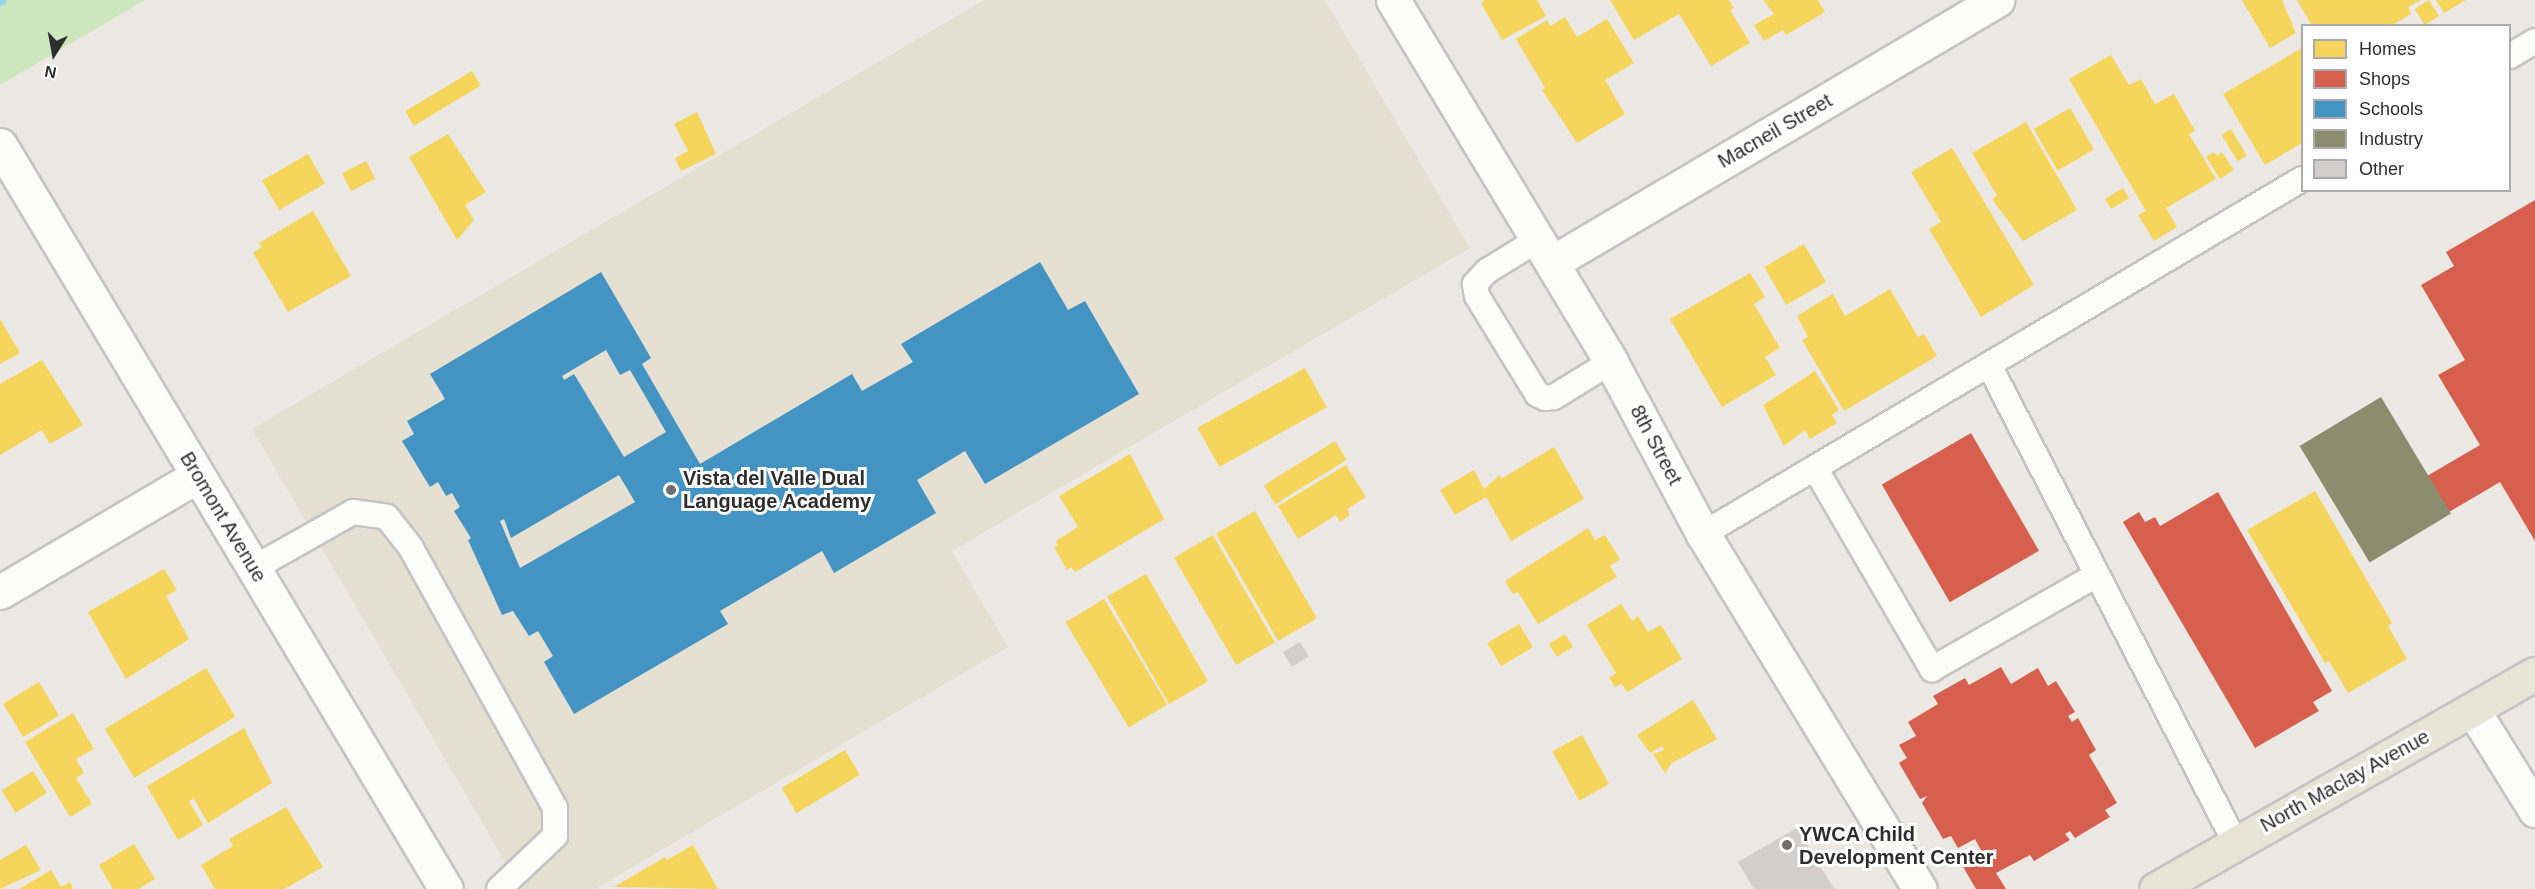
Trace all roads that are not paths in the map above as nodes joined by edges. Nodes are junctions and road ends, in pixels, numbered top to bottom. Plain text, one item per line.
1 (1393, 0) edge
2 (1997, 0) edge
3 (2535, 41) edge
4 (2511, 55) edge
5 (0, 146) edge
6 (2301, 180) edge
7 (1546, 250) junction
8 (1611, 362) junction
9 (1989, 365) junction
10 (1815, 468) junction
11 (197, 476) junction
12 (1703, 534) junction
13 (254, 568) junction
14 (2097, 574) junction
15 (0, 592) edge
16 (2535, 674) edge
17 (2473, 710) junction
18 (2535, 810) edge
19 (2235, 842) junction
20 (447, 889) edge
21 (499, 889) edge
22 (1920, 889) edge
23 (2156, 889) edge

1 - 7 street, 8th Street
2 - 7 street, Macneil Street
3 - 4 lane
5 - 11 street, Bromont Avenue
6 - 9 lane
7 - 8 street, 8th Street
7 - 8 lane
8 - 12 street, 8th Street
9 - 10 lane
9 - 14 lane
10 - 12 lane
10 - 14 lane
11 - 13 street, Bromont Avenue
11 - 15 street
12 - 22 street, 8th Street
13 - 20 street, Bromont Avenue
13 - 21 lane
14 - 19 lane
16 - 17 main road, North Maclay Avenue
17 - 18 street
17 - 19 main road, North Maclay Avenue
19 - 23 main road, North Maclay Avenue

